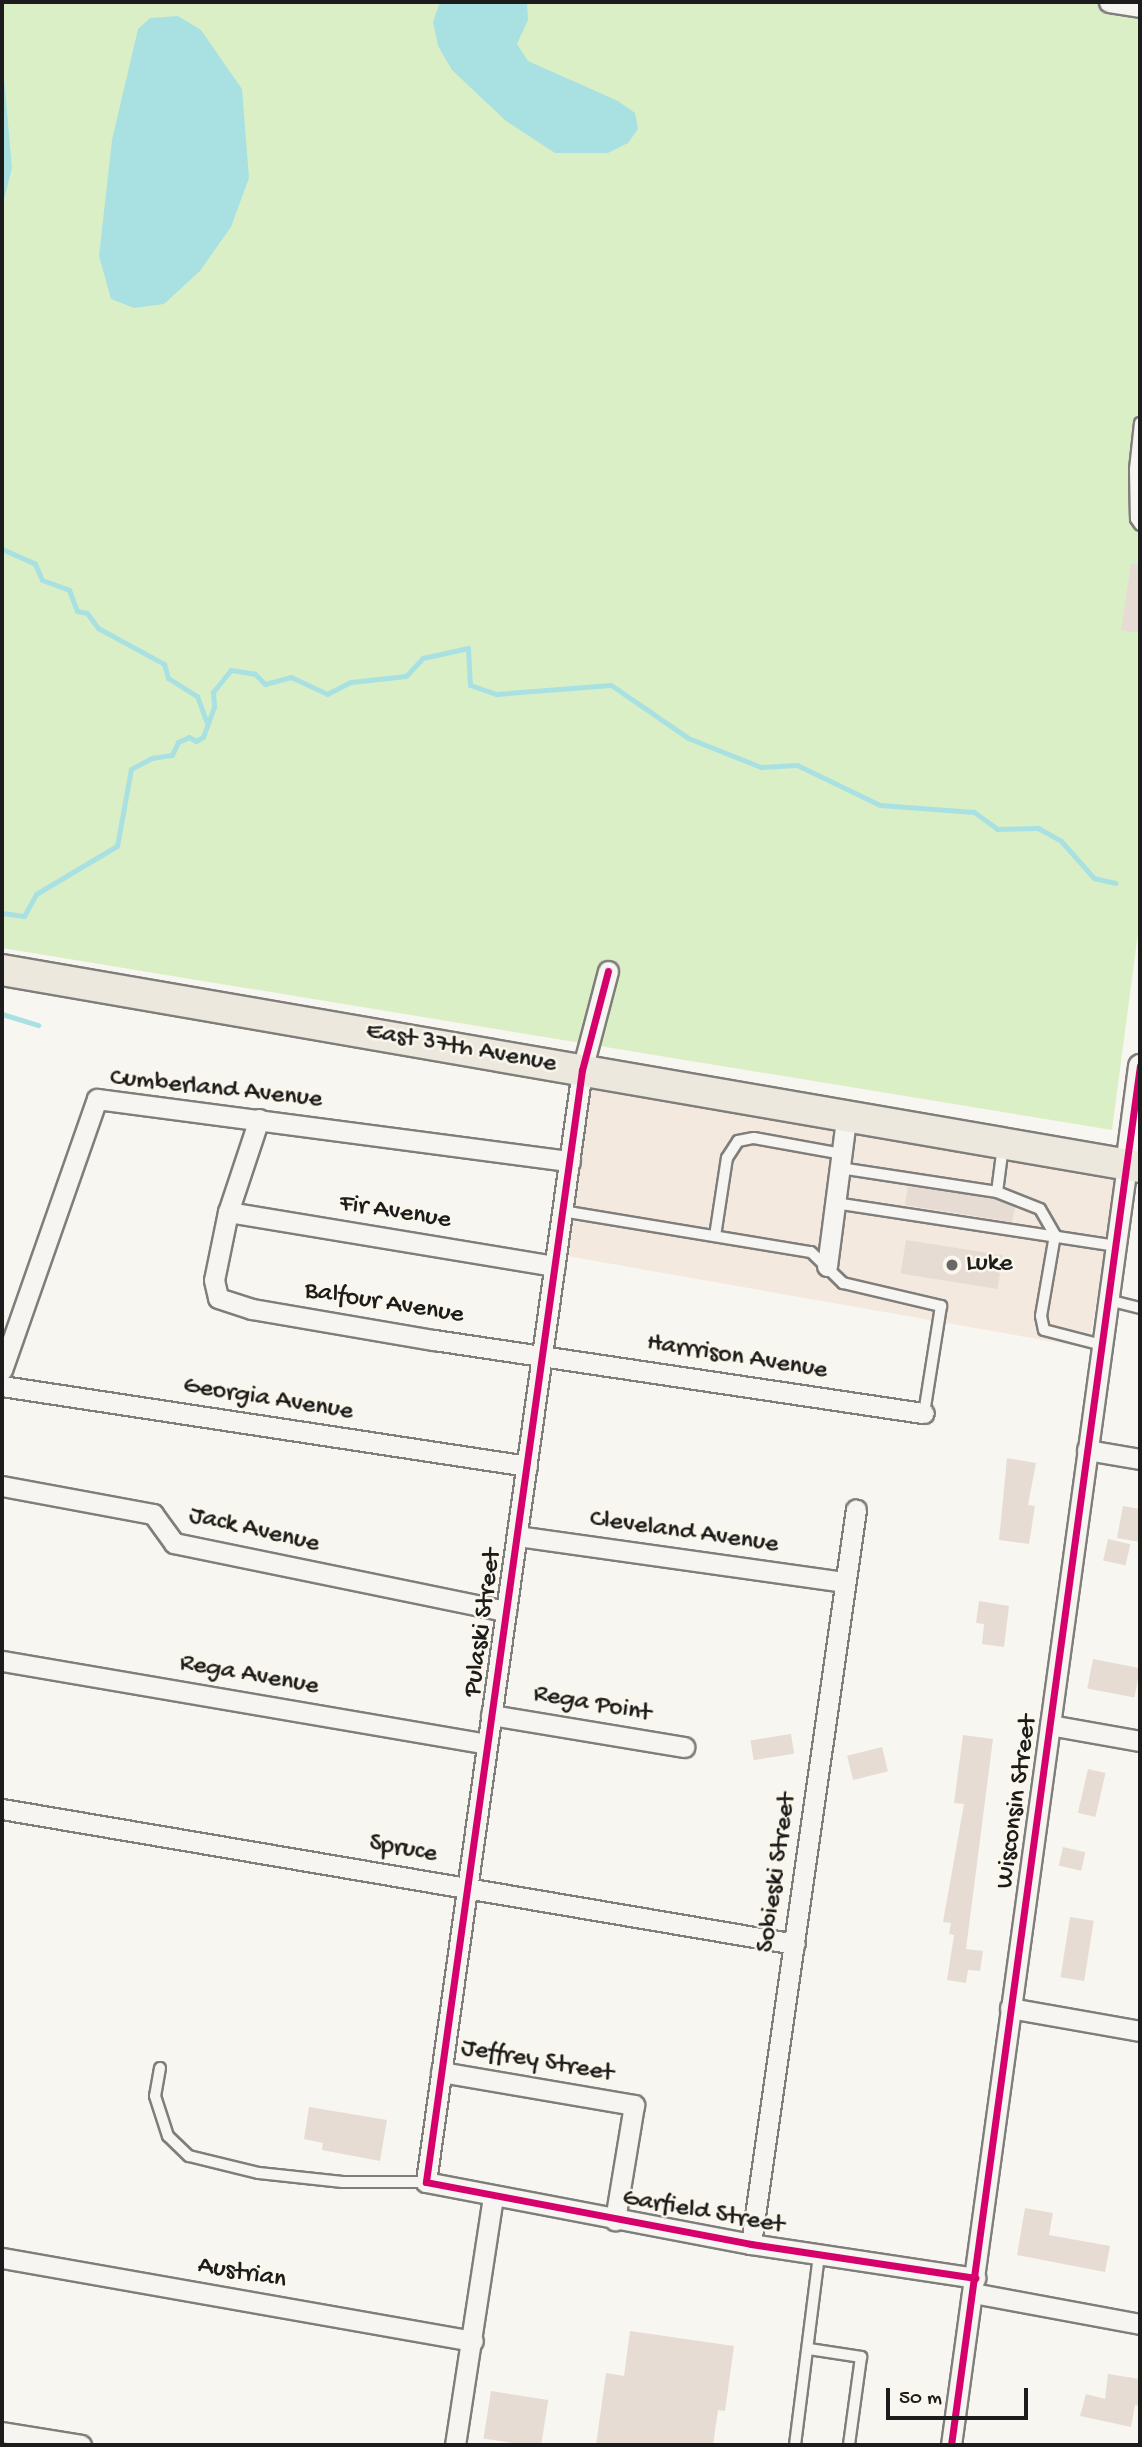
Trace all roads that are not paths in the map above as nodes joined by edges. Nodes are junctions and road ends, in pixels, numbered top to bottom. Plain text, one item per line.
1 (1109, 2) edge
2 (1140, 7) edge
3 (1140, 423) edge
4 (1140, 525) edge
5 (2, 970) edge
6 (608, 971) dead end
7 (1140, 1066) edge
8 (582, 1070) junction
9 (847, 1114) junction
10 (259, 1119) junction
11 (1003, 1142) junction
12 (569, 1161) junction
13 (841, 1161) junction
14 (1133, 1166) edge
15 (998, 1192) junction
16 (835, 1203) junction
17 (562, 1211) junction
18 (228, 1212) junction
19 (1055, 1235) junction
20 (715, 1236) junction
21 (1115, 1246) junction
22 (555, 1266) junction
23 (827, 1266) junction
24 (1108, 1300) junction
25 (1140, 1308) edge
26 (1101, 1345) junction
27 (542, 1355) junction
28 (2, 1370) edge
29 (2, 1386) edge
30 (925, 1413) joint
31 (1087, 1450) junction
32 (1140, 1459) edge
33 (527, 1465) junction
34 (2, 1486) edge
35 (856, 1509) dead end
36 (517, 1536) junction
37 (843, 1582) junction
38 (506, 1611) junction
39 (2, 1661) edge
40 (491, 1714) junction
41 (1050, 1725) junction
42 (1140, 1741) edge
43 (487, 1744) junction
44 (684, 1747) dead end
45 (2, 1809) edge
46 (467, 1888) junction
47 (795, 1944) junction
48 (1010, 2008) junction
49 (1140, 2031) edge
50 (160, 2068) dead end
51 (441, 2072) junction
52 (426, 2182) junction
53 (493, 2198) junction
54 (615, 2220) junction
55 (751, 2244) junction
56 (819, 2254) junction
57 (2, 2258) edge
58 (974, 2285) junction
59 (1140, 2324) edge
60 (473, 2341) junction
61 (809, 2349) junction
62 (2, 2432) edge
63 (81, 2445) edge
64 (455, 2445) edge
65 (795, 2445) edge
66 (849, 2445) edge
67 (951, 2445) edge

1 - 2 street
3 - 4 lane
5 - 8 main road, East 37th Avenue
6 - 8 street, Pulaski Street
7 - 14 street
8 - 9 main road, East 37th Avenue
8 - 12 street, Pulaski Street
9 - 11 main road, East 37th Avenue
9 - 13 street
10 - 12 street, Cumberland Avenue
10 - 18 street
10 - 28 street, Cumberland Avenue
11 - 14 main road, East 37th Avenue
11 - 15 lane
12 - 17 street, Pulaski Street
13 - 15 lane
13 - 16 street
13 - 20 lane
14 - 21 street, Wisconsin Street
15 - 19 lane
16 - 19 lane
16 - 23 street
17 - 20 lane
17 - 22 street, Pulaski Street
18 - 22 street, Fir Avenue
18 - 27 street, Balfour Avenue
19 - 21 lane
19 - 26 lane
20 - 23 lane
21 - 24 street, Wisconsin Street
22 - 27 street, Pulaski Street
23 - 30 lane
24 - 25 lane
24 - 26 street, Wisconsin Street
26 - 31 street, Wisconsin Street
27 - 30 street, Harrrison Avenue
27 - 33 street, Pulaski Street
29 - 33 street, Georgia Avenue
31 - 32 street
31 - 41 street, Wisconsin Street
33 - 36 street, Pulaski Street
34 - 38 street, Jack Avenue
35 - 37 street, Sobieski Street
36 - 37 street, Cleveland Avenue
36 - 38 street, Pulaski Street
37 - 47 street, Sobieski Street
38 - 40 street, Pulaski Street
39 - 43 street, Rega Avenue
40 - 43 street, Pulaski Street
40 - 44 street, Rega Point
41 - 42 street
41 - 48 street, Wisconsin Street
43 - 46 street, Pulaski Street
45 - 46 street, Spruce
46 - 47 street, Spruce
46 - 51 street, Pulaski Street
47 - 55 street, Sobieski Street
48 - 49 street
48 - 58 street, Wisconsin Street
50 - 52 lane
51 - 52 street, Pulaski Street
51 - 54 street, Jeffrey Street
52 - 53 street, Garfield Street
53 - 54 street, Garfield Street
53 - 60 street
54 - 55 street, Garfield Street
55 - 56 street, Garfield Street
56 - 58 street, Garfield Street
56 - 61 lane
57 - 60 street, Austrian
58 - 59 street, Garfield Street
58 - 67 street, Wisconsin Street
60 - 64 street
61 - 65 lane
61 - 66 lane
62 - 63 street

